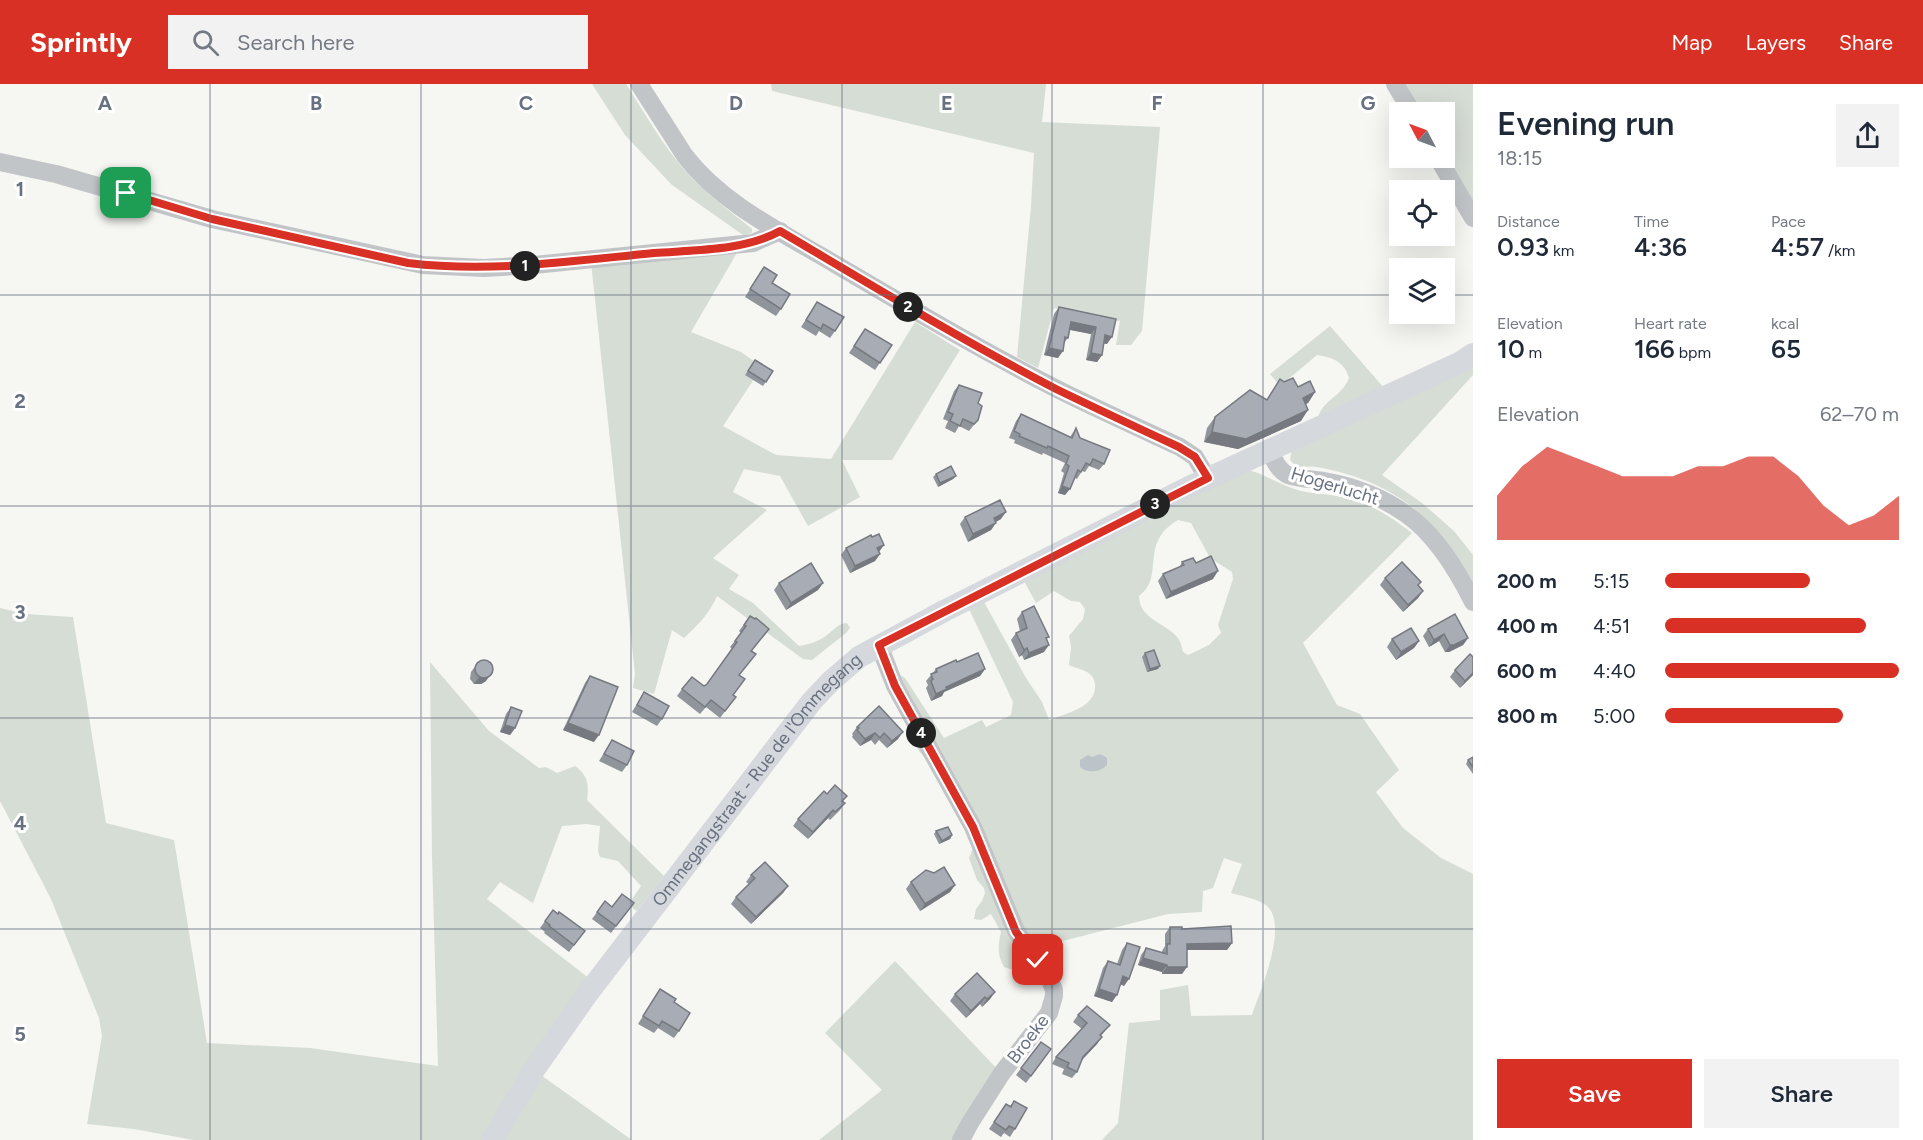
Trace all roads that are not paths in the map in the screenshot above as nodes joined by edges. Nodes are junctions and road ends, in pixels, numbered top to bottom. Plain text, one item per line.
1 (639, 84) edge
2 (1395, 84) edge
3 (1406, 102) edge
4 (0, 162) edge
5 (1444, 168) edge
6 (1473, 218) edge
7 (780, 231) junction
8 (1473, 354) edge
9 (1270, 449) junction
10 (1208, 478) junction
11 (1473, 602) edge
12 (879, 645) junction
13 (492, 1140) edge
14 (961, 1140) edge

1 - 7 street
2 - 3 street
4 - 7 street
5 - 6 street
7 - 10 street
8 - 9 main road, Ommegangstraat - Rue de l'Ommegang
9 - 10 main road, Ommegangstraat - Rue de l'Ommegang
9 - 11 street, Hogerlucht
10 - 12 main road, Ommegangstraat - Rue de l'Ommegang
12 - 13 main road, Ommegangstraat - Rue de l'Ommegang
12 - 14 street, Broeke

